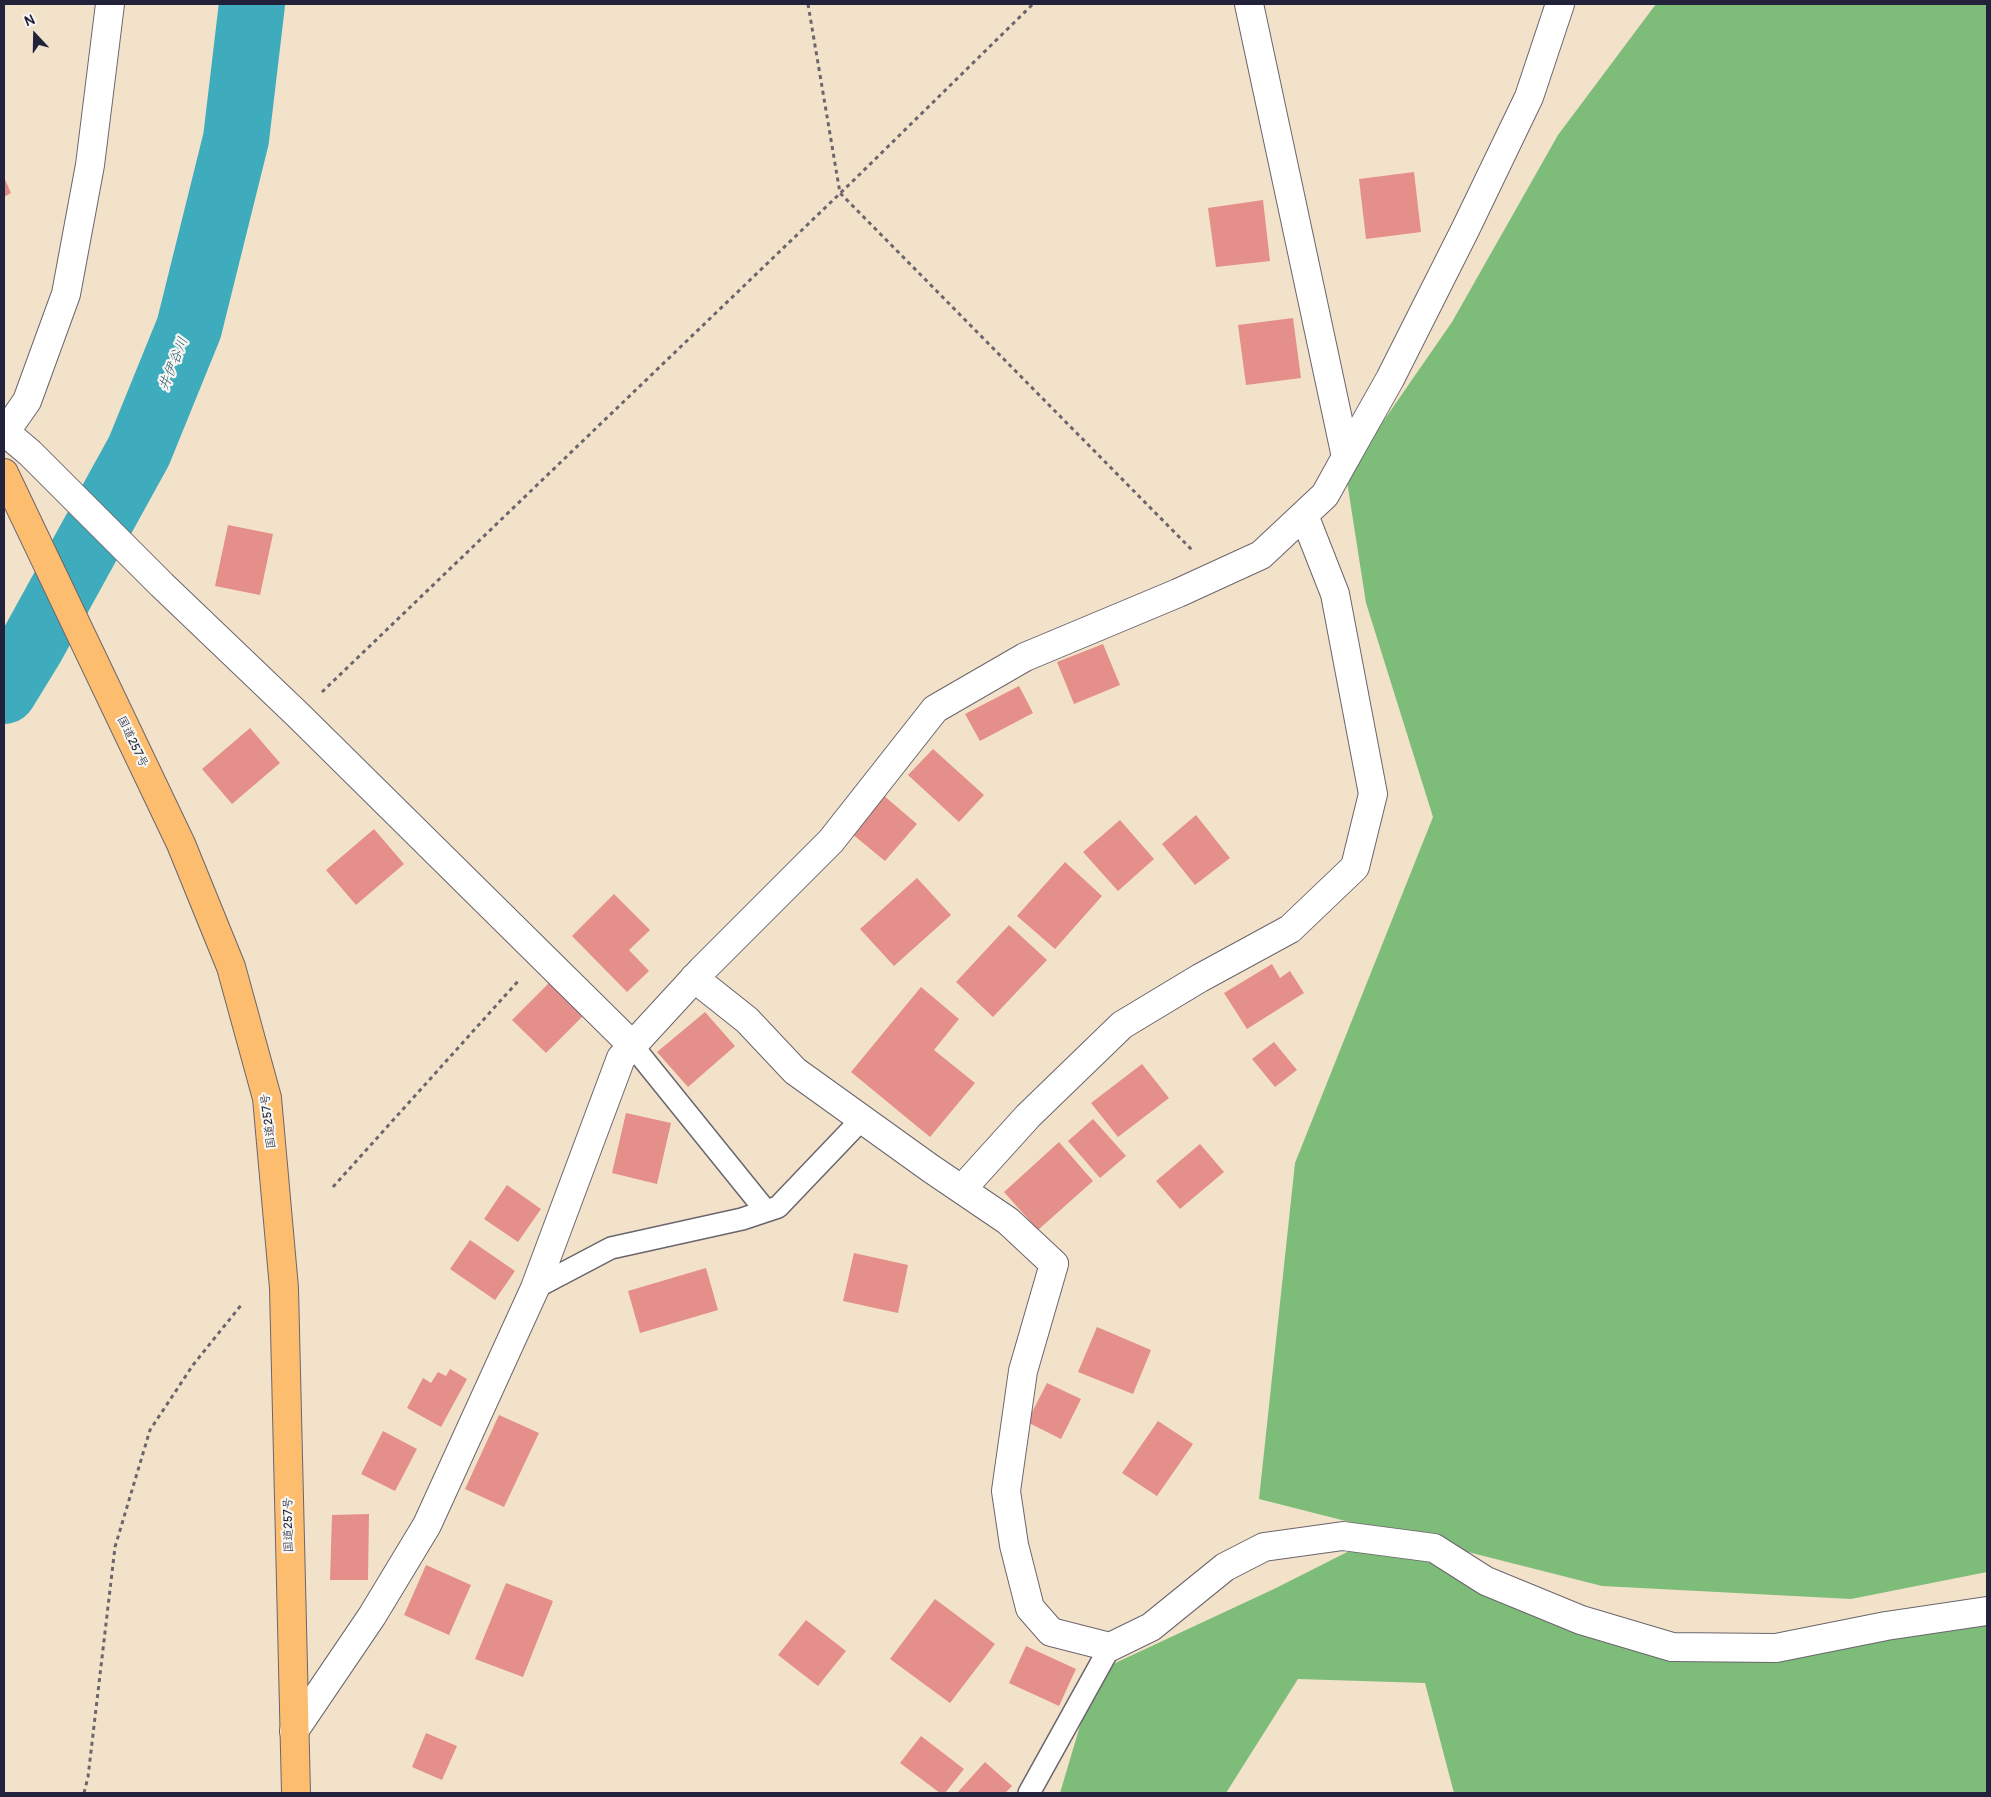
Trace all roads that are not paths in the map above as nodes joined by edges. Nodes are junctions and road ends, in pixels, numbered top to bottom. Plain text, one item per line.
1 (110, 4) edge
2 (1250, 4) edge
3 (1560, 4) edge
4 (4, 433) edge
5 (1346, 457) junction
6 (7, 481) edge
7 (1304, 515) junction
8 (694, 978) junction
9 (632, 1045) junction
10 (862, 1119) junction
11 (962, 1189) junction
12 (766, 1211) junction
13 (534, 1288) junction
14 (1987, 1611) edge
15 (1110, 1647) junction
16 (294, 1731) junction
17 (296, 1793) edge
18 (1029, 1793) edge

1 - 4 street
2 - 5 street
3 - 5 street
4 - 9 street
5 - 7 street
6 - 16 highway, 国道257号
7 - 8 street
7 - 11 street
8 - 9 street
8 - 10 street
9 - 12 lane
9 - 13 street
10 - 11 street
10 - 12 lane
11 - 15 street
12 - 13 lane
13 - 16 street
14 - 15 street
15 - 18 lane
16 - 17 highway, 国道257号

